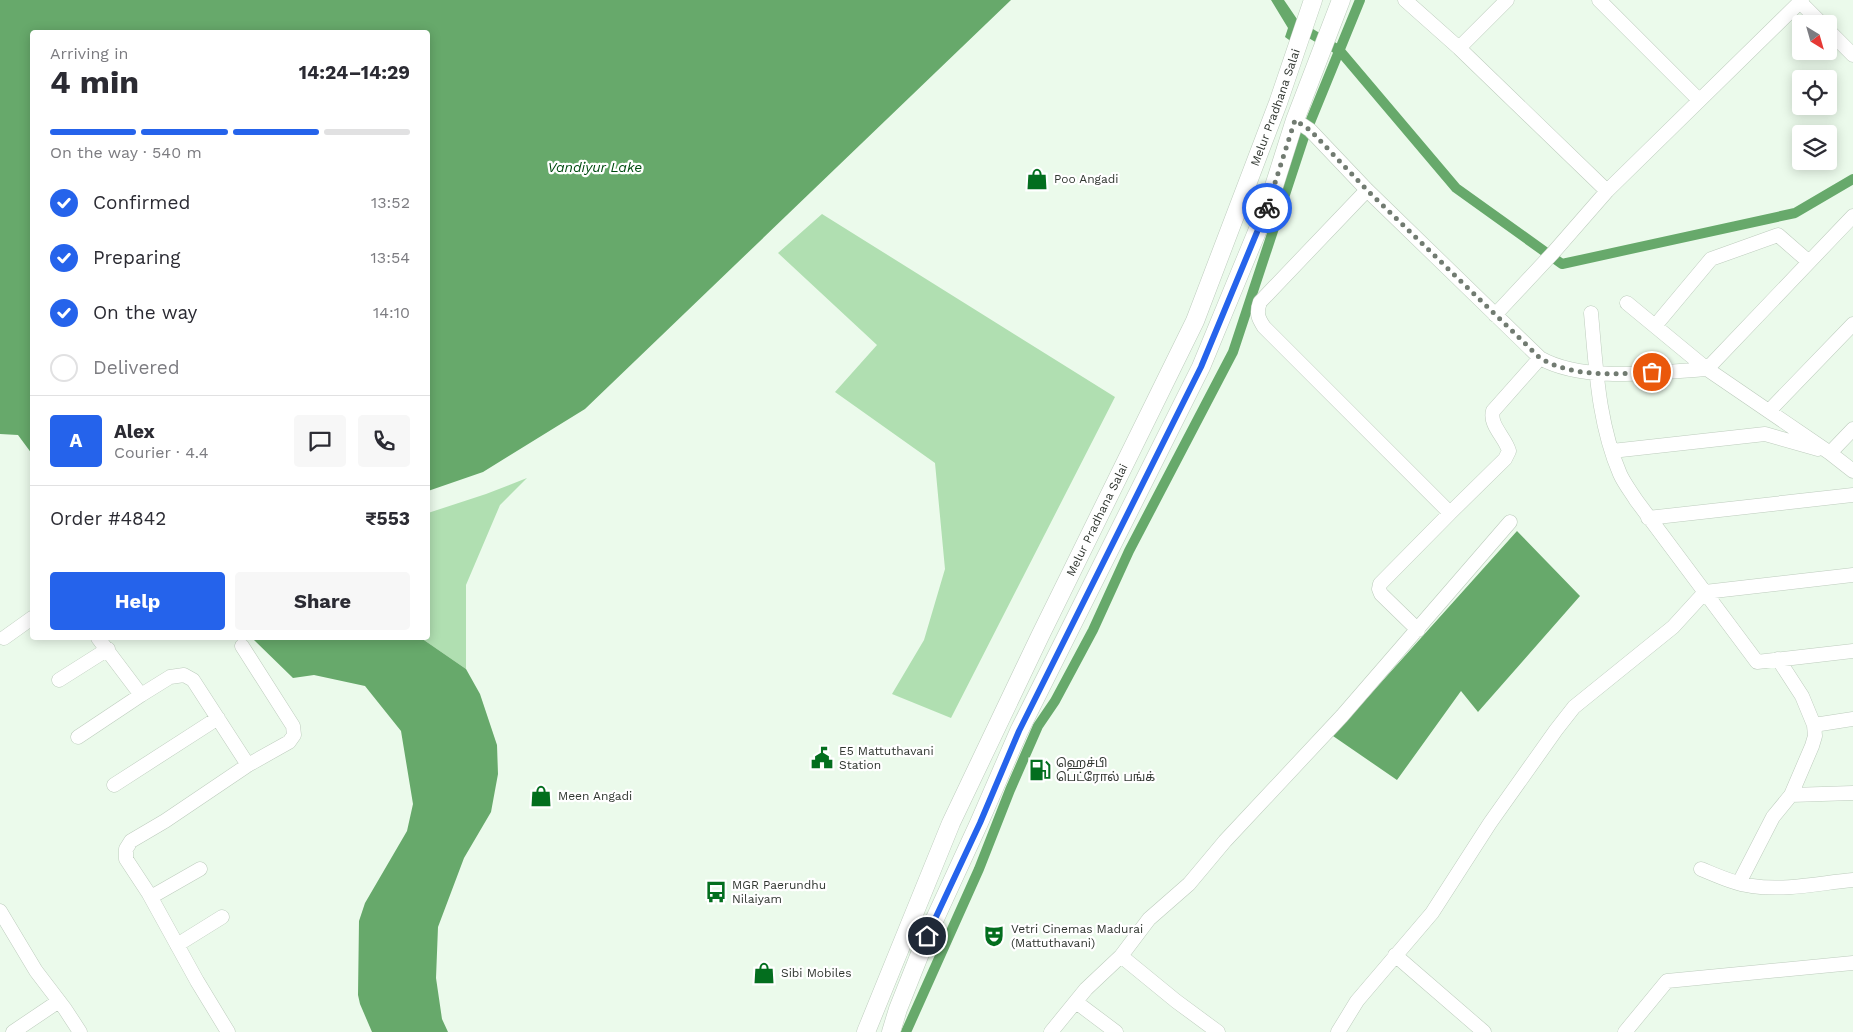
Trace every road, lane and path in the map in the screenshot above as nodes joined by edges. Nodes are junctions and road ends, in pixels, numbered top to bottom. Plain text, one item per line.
1 (1406, 0) edge
2 (1507, 0) edge
3 (1599, 0) edge
4 (1801, 1) edge
5 (1311, 2) edge
6 (1340, 2) edge
7 (1814, 15) edge
8 (1838, 40) edge
9 (1459, 48) junction
10 (1853, 55) edge
11 (1700, 100) junction
12 (1295, 120) junction
13 (1367, 190) junction
14 (1607, 191) junction
15 (1853, 216) edge
16 (1809, 262) junction
17 (1627, 303) dead end
18 (1591, 313) dead end
19 (1495, 315) junction
20 (1853, 324) edge
21 (1655, 326) junction
22 (1540, 358) junction
23 (1708, 369) junction
24 (1597, 374) junction
25 (1769, 411) junction
26 (1853, 429) edge
27 (1612, 451) junction
28 (1830, 452) junction
29 (1853, 471) edge
30 (1853, 496) edge
31 (1450, 513) junction
32 (1648, 518) junction
33 (1510, 522) dead end
34 (1853, 575) edge
35 (1705, 592) junction
36 (30, 619) edge
37 (1418, 630) junction
38 (4, 638) dead end
39 (100, 640) edge
40 (242, 646) dead end
41 (108, 649) junction
42 (1853, 651) edge
43 (1778, 659) junction
44 (59, 680) dead end
45 (142, 696) junction
46 (218, 718) junction
47 (1853, 719) edge
48 (1814, 725) junction
49 (78, 737) dead end
50 (248, 765) junction
51 (114, 785) dead end
52 (1853, 793) edge
53 (1790, 795) junction
54 (200, 869) dead end
55 (1701, 869) dead end
56 (1853, 880) edge
57 (1739, 883) junction
58 (151, 898) junction
59 (0, 911) edge
60 (222, 917) dead end
61 (177, 946) junction
62 (1395, 955) junction
63 (1122, 956) junction
64 (1853, 963) edge
65 (59, 1001) junction
66 (1076, 1002) junction
67 (1211, 1030) edge
68 (13, 1032) edge
69 (80, 1032) edge
70 (228, 1032) edge
71 (866, 1032) edge
72 (891, 1032) edge
73 (1051, 1032) edge
74 (1116, 1032) edge
75 (1338, 1032) edge
76 (1484, 1032) edge
77 (1625, 1032) edge

1 - 9 street
2 - 9 street
3 - 11 street
4 - 7 street
4 - 11 street
5 - 71 main road, Melur Pradhana Salai
6 - 12 main road, Melur Pradhana Salai
8 - 10 street
9 - 14 street
11 - 14 street
12 - 13 street
12 - 72 main road, Melur Pradhana Salai
13 - 19 street
13 - 31 street
14 - 19 street
15 - 16 street
16 - 21 street
16 - 23 street
17 - 21 street
18 - 24 street
19 - 22 street
20 - 25 street
21 - 23 street
22 - 24 street
22 - 31 street
23 - 24 street
23 - 25 street
24 - 27 street
25 - 28 street
26 - 28 street
27 - 28 street
27 - 32 street
28 - 29 street
30 - 32 street
31 - 37 street
32 - 35 street
33 - 37 street
34 - 35 street
35 - 43 street
35 - 62 street
36 - 38 street
37 - 63 street
39 - 41 street
40 - 50 street
41 - 44 street
41 - 45 street
42 - 43 street
43 - 48 street
45 - 46 street
45 - 49 street
46 - 50 street
46 - 51 street
47 - 48 street
48 - 53 street
50 - 58 street
52 - 53 street
53 - 57 street
54 - 58 street
55 - 57 street
56 - 57 street
58 - 61 street
59 - 65 street
60 - 61 street
61 - 70 street
62 - 75 street
62 - 76 street
63 - 66 street
63 - 67 street
64 - 77 street
65 - 68 street
65 - 69 street
66 - 73 street
66 - 74 street

